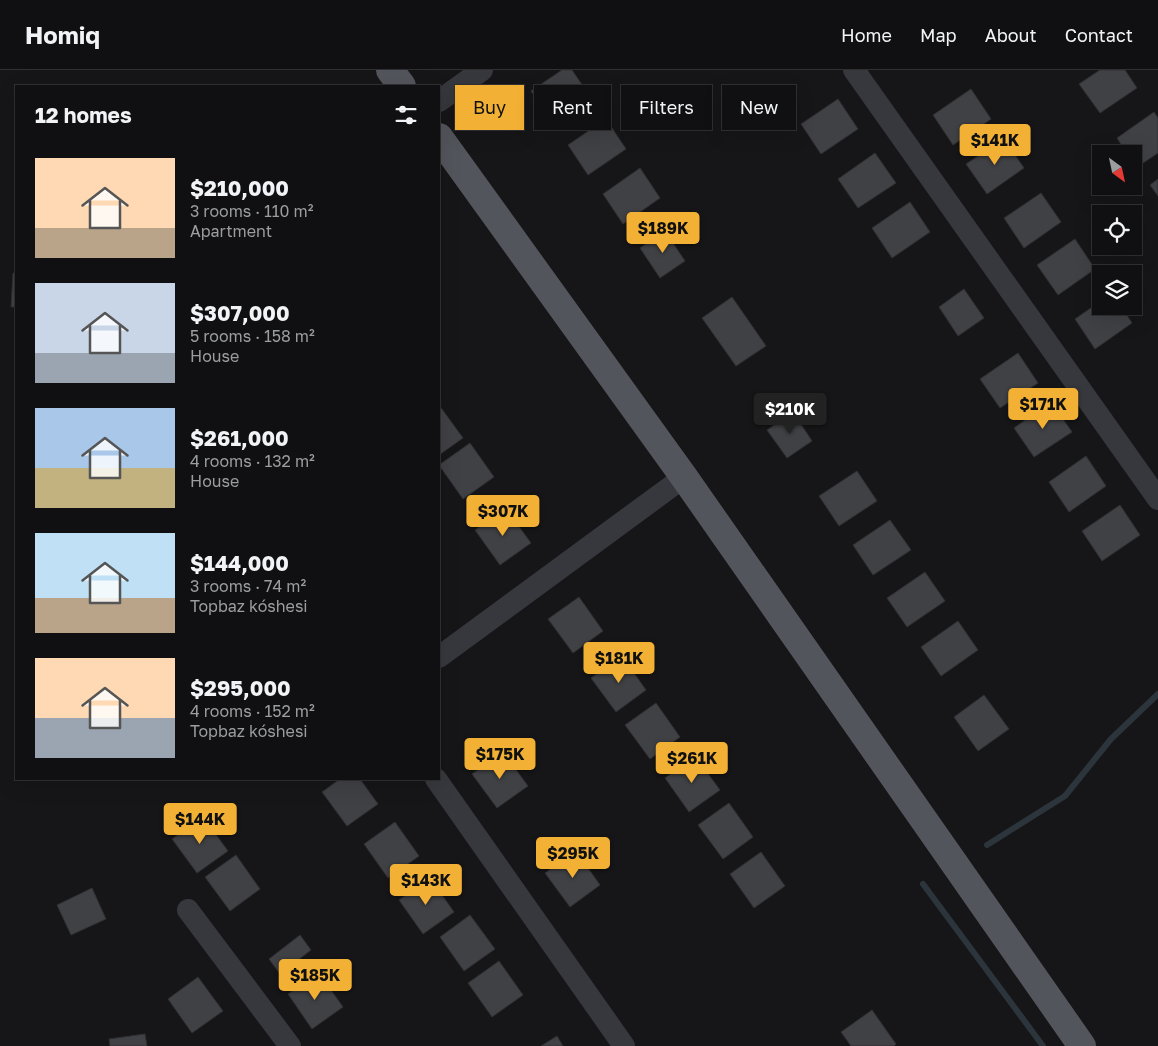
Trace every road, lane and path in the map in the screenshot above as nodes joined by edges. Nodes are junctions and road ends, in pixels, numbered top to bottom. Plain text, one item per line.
1 (390, 70) edge
2 (482, 70) edge
3 (854, 70) edge
4 (401, 85) edge
5 (440, 100) edge
6 (440, 138) edge
7 (684, 476) junction
8 (1158, 500) edge
9 (440, 655) edge
10 (437, 780) edge
11 (188, 910) dead end
12 (290, 1046) edge
13 (624, 1046) edge
14 (1082, 1046) edge

1 - 4 main road
2 - 5 street
3 - 8 street
6 - 7 main road
7 - 9 street
7 - 14 main road
10 - 13 street
11 - 12 street

